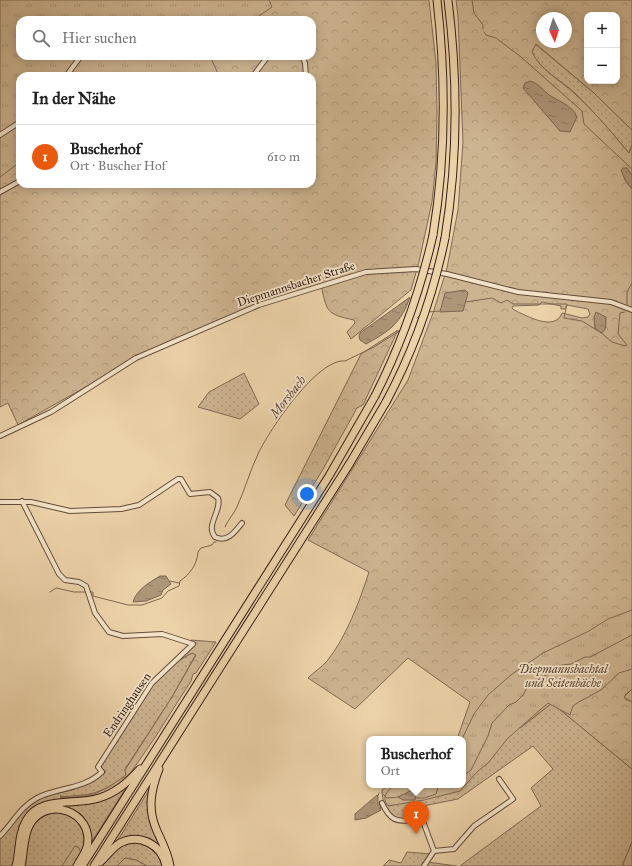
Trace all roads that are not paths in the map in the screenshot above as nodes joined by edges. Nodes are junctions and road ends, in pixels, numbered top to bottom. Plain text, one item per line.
1 (437, 0) edge
2 (448, 0) edge
3 (78, 60) edge
4 (265, 60) edge
5 (304, 60) edge
6 (69, 72) edge
7 (256, 72) edge
8 (306, 72) edge
9 (16, 125) edge
10 (0, 135) edge
11 (16, 183) edge
12 (0, 192) edge
13 (632, 310) edge
14 (0, 436) edge
15 (22, 501) junction
16 (0, 502) edge
17 (242, 523) dead end
18 (152, 755) junction
19 (164, 756) junction
20 (499, 779) dead end
21 (382, 803) dead end
22 (0, 836) edge
23 (434, 852) junction
24 (16, 866) edge
25 (21, 866) edge
26 (77, 866) edge
27 (82, 866) edge
28 (94, 866) edge
29 (166, 866) edge
30 (170, 866) edge
31 (424, 866) edge

1 - 18 highway, bridge
2 - 19 highway, bridge
3 - 6 street
4 - 7 street
5 - 8 street
9 - 10 street
11 - 12 street
13 - 14 street, Diepmannsbacher Straße
15 - 16 street
15 - 17 street
15 - 22 street, Endringhausen
18 - 24 highway
18 - 27 highway
19 - 28 highway
19 - 30 highway
20 - 23 street
21 - 23 street
23 - 31 street
25 - 26 highway
28 - 29 highway

